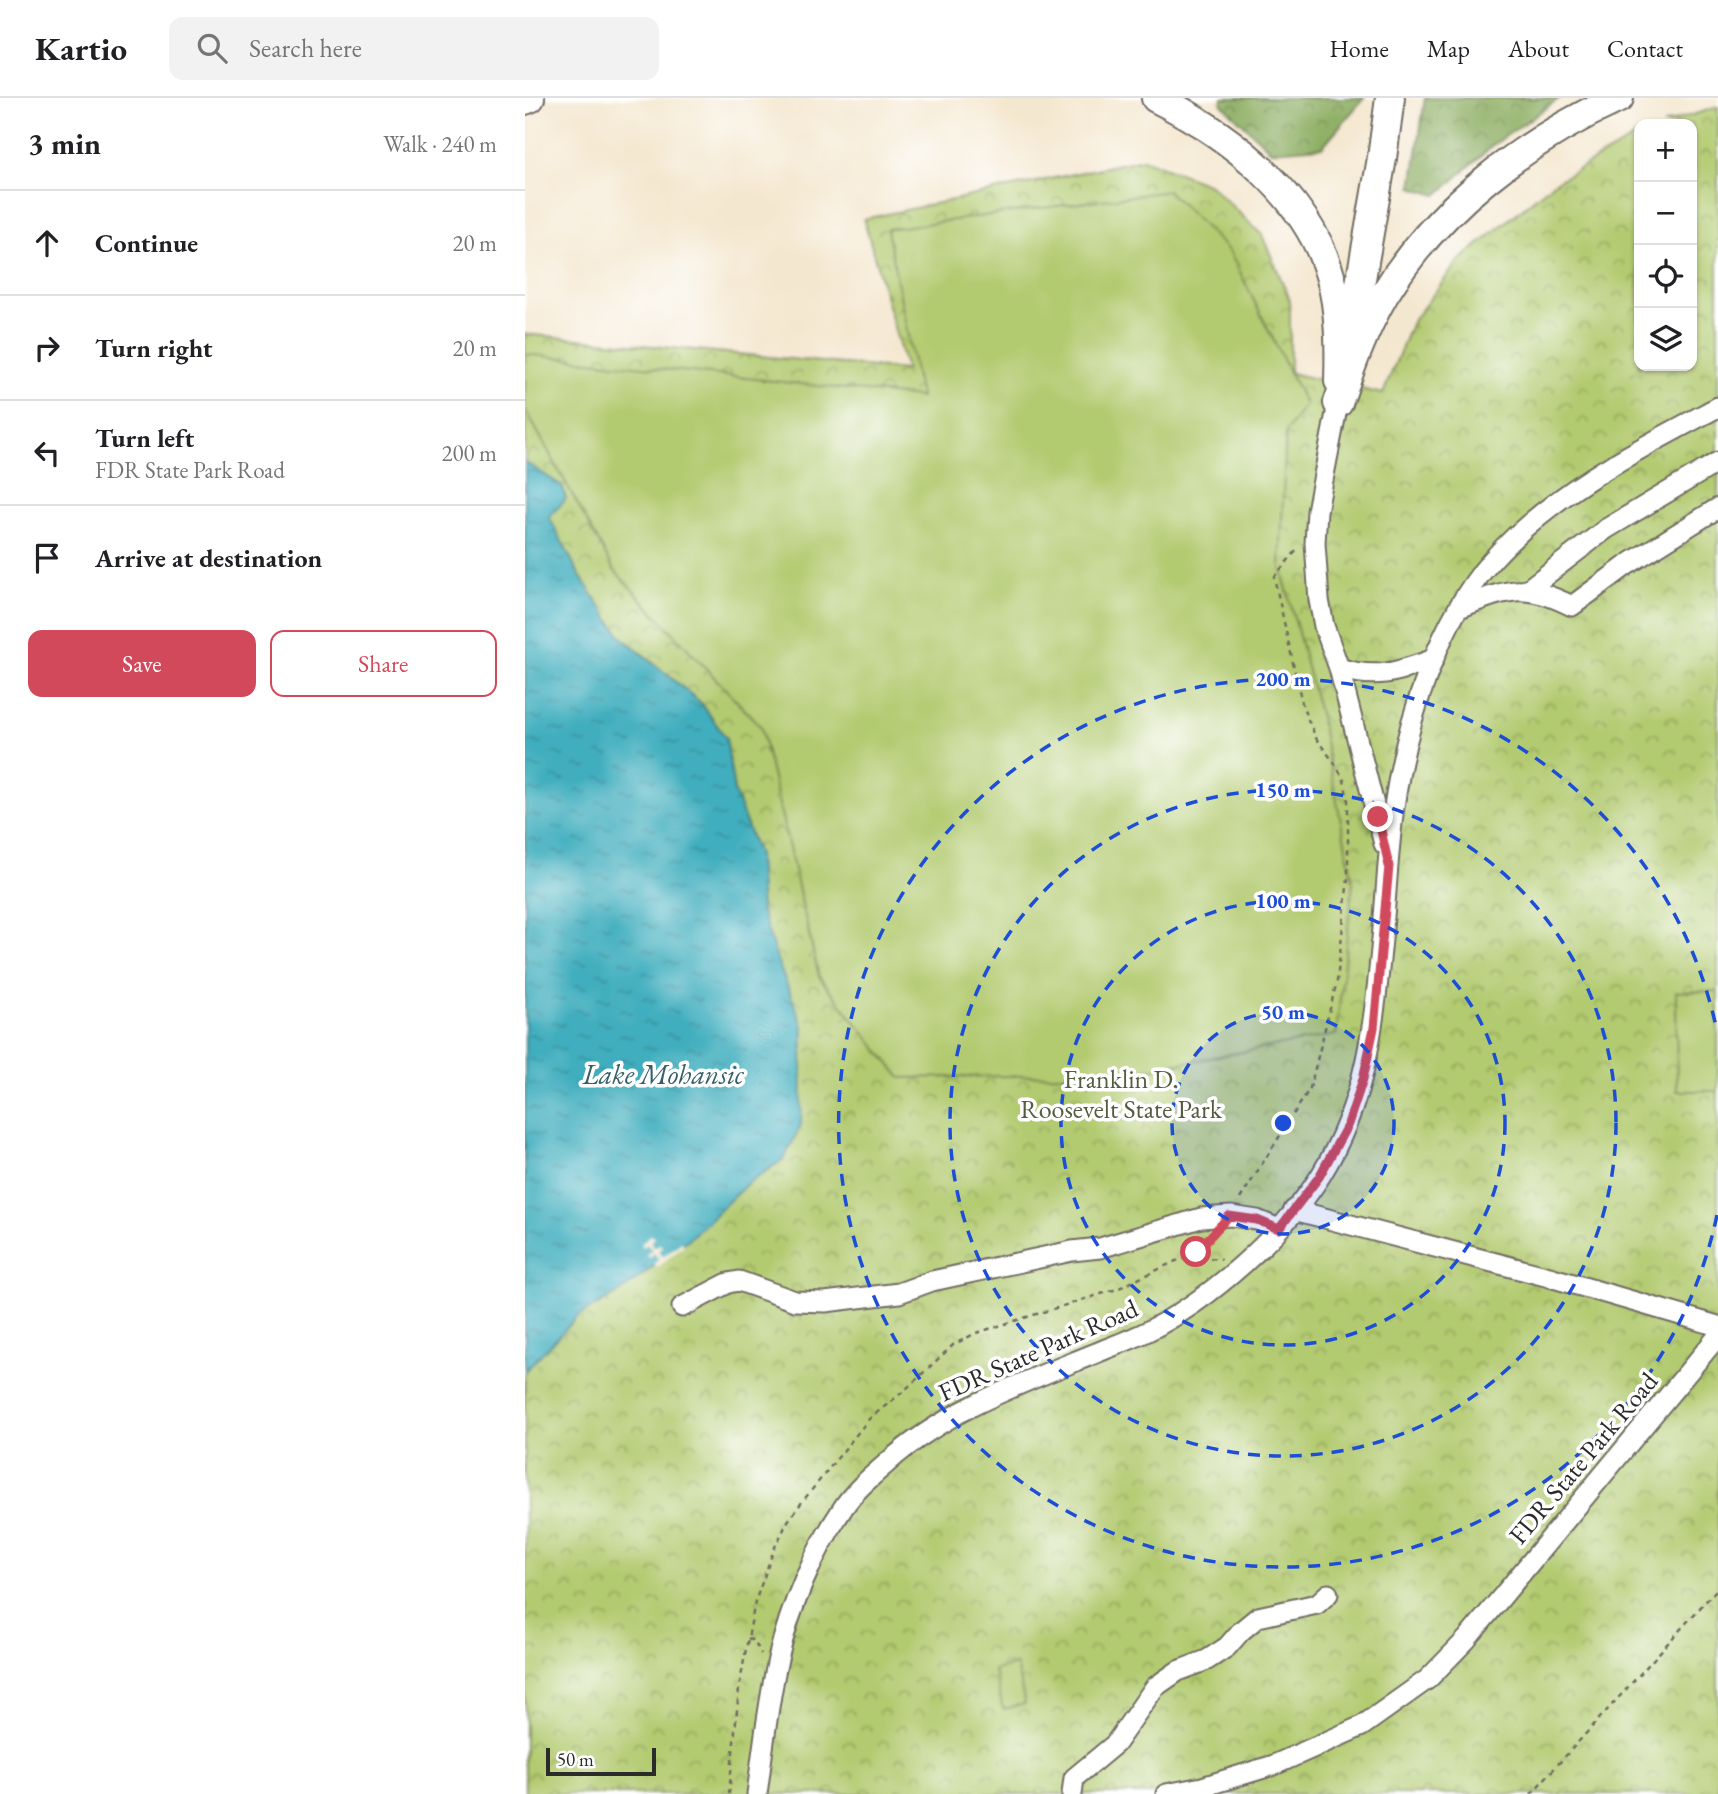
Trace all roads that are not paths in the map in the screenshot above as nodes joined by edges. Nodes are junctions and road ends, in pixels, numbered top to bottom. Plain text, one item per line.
1 (530, 98) edge
2 (1156, 98) edge
3 (1390, 98) edge
4 (1619, 98) edge
5 (525, 100) edge
6 (1338, 403) junction
7 (1718, 407) edge
8 (1718, 462) edge
9 (1718, 508) edge
10 (1491, 561) junction
11 (1528, 589) junction
12 (1505, 591) junction
13 (1459, 608) junction
14 (1434, 659) junction
15 (1339, 668) junction
16 (1389, 866) junction
17 (1294, 1210) junction
18 (1279, 1229) junction
19 (682, 1307) dead end
20 (1718, 1326) edge
21 (1718, 1336) edge
22 (1328, 1594) dead end
23 (757, 1794) edge
24 (1072, 1794) edge
25 (1166, 1794) edge

1 - 5 highway
2 - 6 highway
3 - 6 highway
4 - 6 highway
6 - 15 lane, FDR State Park Road
7 - 10 lane, FDR State Park Road
8 - 11 lane
9 - 11 lane
10 - 12 lane
10 - 13 lane, FDR State Park Road
11 - 12 lane
12 - 13 lane
13 - 14 lane, FDR State Park Road
14 - 15 lane
14 - 16 lane, FDR State Park Road
15 - 16 lane, FDR State Park Road
16 - 17 lane, FDR State Park Road
17 - 18 lane, FDR State Park Road
17 - 20 lane
18 - 19 lane
18 - 23 lane, FDR State Park Road
21 - 25 lane, FDR State Park Road
22 - 24 lane

